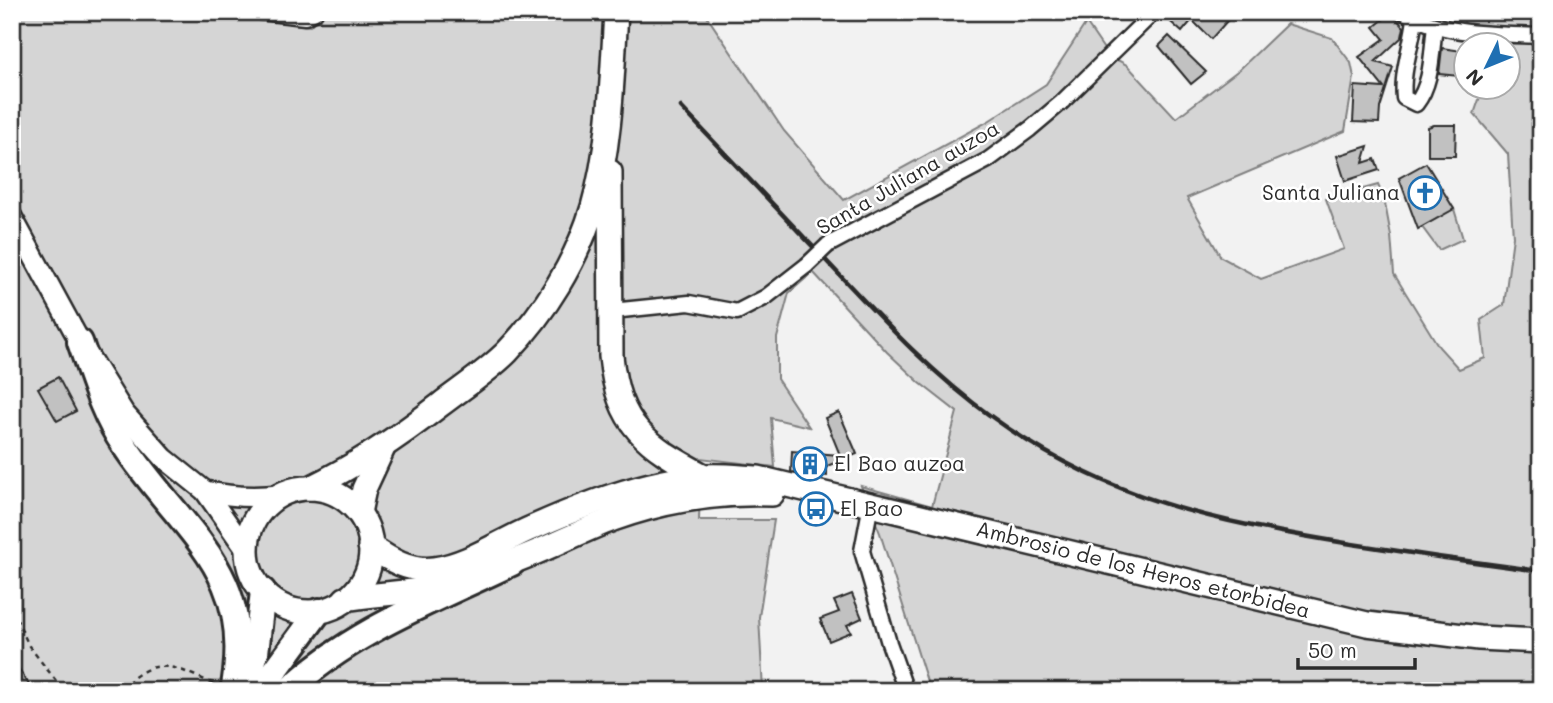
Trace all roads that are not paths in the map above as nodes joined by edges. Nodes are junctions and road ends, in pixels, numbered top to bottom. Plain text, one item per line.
1 (260, 12) edge
2 (315, 12) edge
3 (617, 12) edge
4 (1154, 12) edge
5 (1409, 15) edge
6 (1435, 26) junction
7 (1541, 36) edge
8 (610, 120) junction
9 (12, 217) edge
10 (612, 311) junction
11 (80, 342) junction
12 (383, 448) junction
13 (704, 476) junction
14 (310, 488) junction
15 (205, 491) junction
16 (280, 495) junction
17 (831, 496) junction
18 (871, 504) junction
19 (359, 513) junction
20 (370, 546) junction
21 (247, 551) junction
22 (512, 563) junction
23 (262, 590) junction
24 (345, 599) junction
25 (319, 611) junction
26 (1541, 641) edge
27 (225, 688) edge
28 (243, 691) edge
29 (260, 691) edge
30 (288, 691) edge
31 (906, 691) edge

1 - 2 street
3 - 8 main road
4 - 10 street, Santa Juliana auzoa, bridge
5 - 6 street
5 - 6 street
6 - 7 street
8 - 10 main road
8 - 12 main road
9 - 11 street
10 - 13 main road
11 - 15 street
11 - 27 highway
12 - 14 main road
12 - 19 main road
13 - 17 main road
13 - 20 main road
14 - 16 main road
14 - 19 main road
15 - 16 street
15 - 21 street
16 - 21 main road
17 - 18 main road, Ambrosio de los Heros etorbidea
17 - 22 main road
18 - 26 main road, Ambrosio de los Heros etorbidea
18 - 31 street
19 - 20 main road
20 - 24 main road
21 - 23 main road
22 - 24 main road
22 - 30 highway
23 - 25 main road
23 - 28 highway
24 - 25 main road
25 - 29 highway

